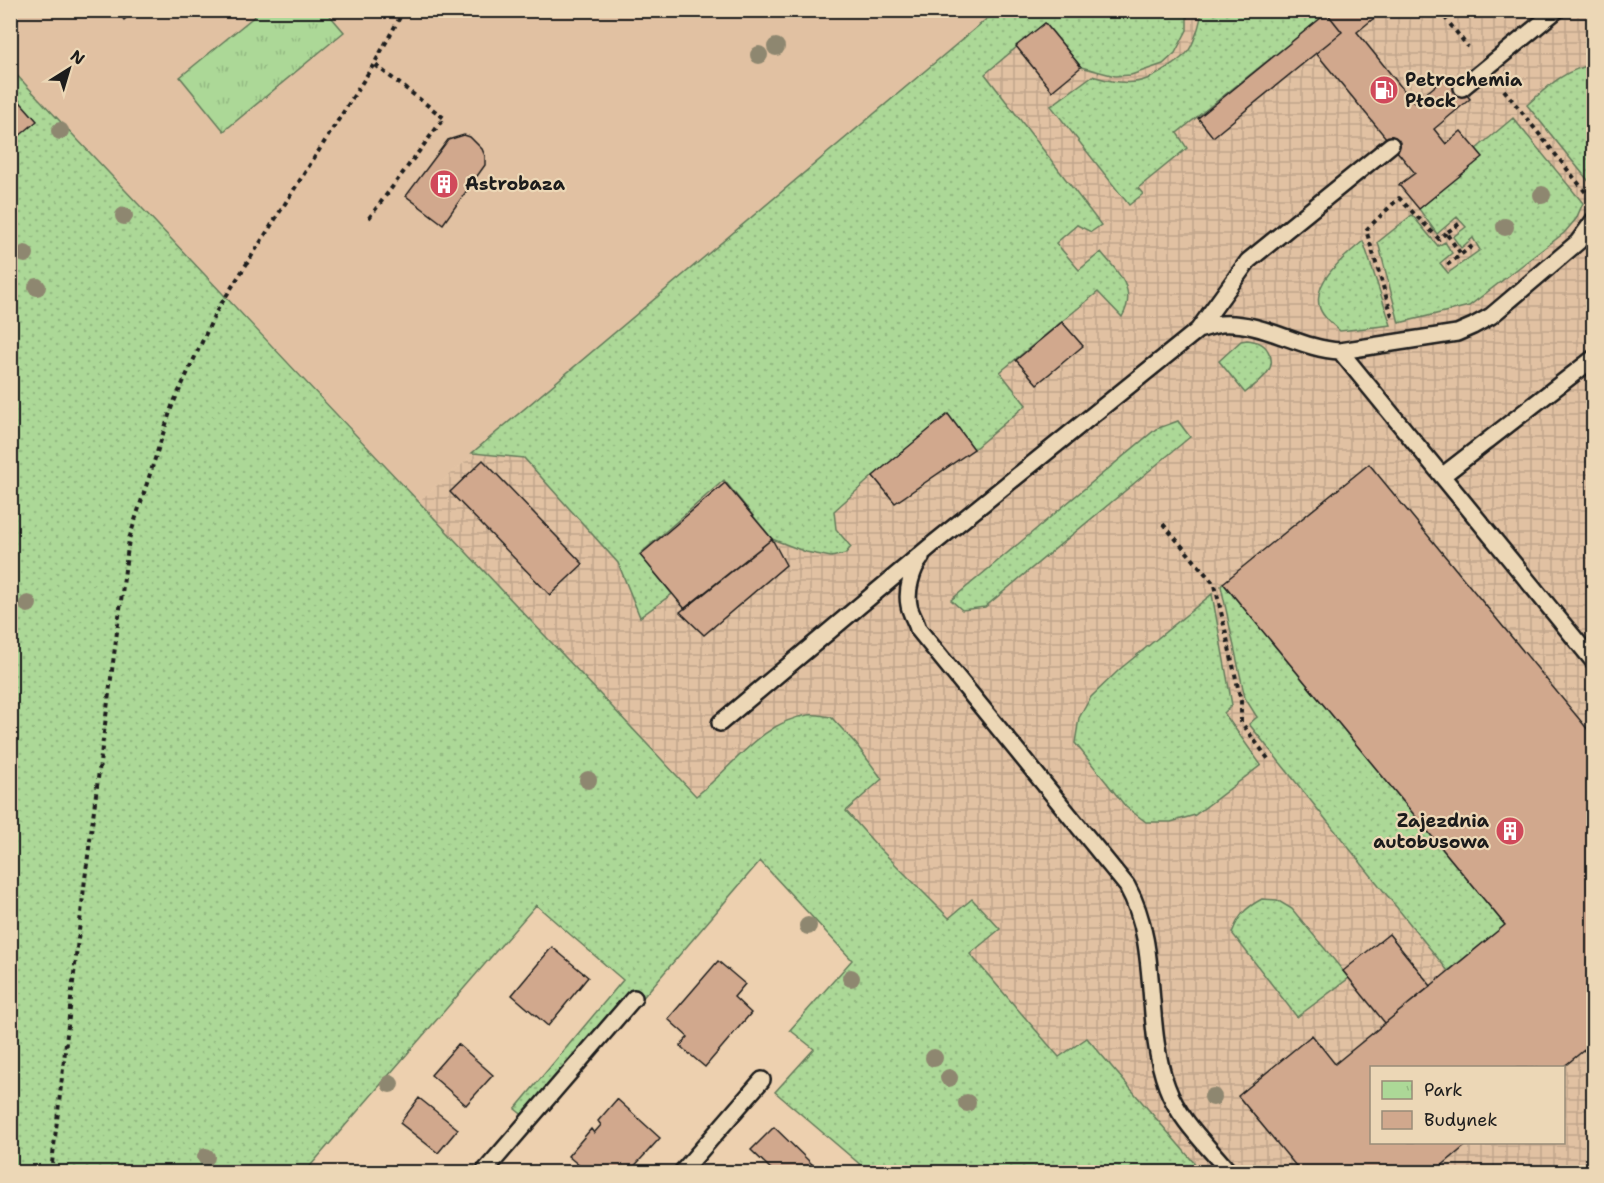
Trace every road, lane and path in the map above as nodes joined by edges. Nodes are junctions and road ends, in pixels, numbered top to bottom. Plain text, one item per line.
1 (404, 10) edge
2 (1439, 10) edge
3 (1557, 10) edge
4 (374, 64) junction
5 (1486, 69) junction
6 (1462, 88) dead end
7 (1391, 145) dead end
8 (1593, 198) edge
9 (369, 218) dead end
10 (1593, 220) edge
11 (1459, 224) dead end
12 (1446, 233) junction
13 (1475, 244) dead end
14 (1461, 254) junction
15 (1447, 265) dead end
16 (1198, 330) junction
17 (1400, 342) junction
18 (1340, 351) junction
19 (1593, 358) edge
20 (1442, 476) junction
21 (1163, 524) dead end
22 (933, 544) junction
23 (1593, 662) edge
24 (720, 723) dead end
25 (1269, 760) dead end
26 (634, 998) dead end
27 (762, 1080) dead end
28 (51, 1173) edge
29 (484, 1173) edge
30 (682, 1173) edge
31 (1229, 1173) edge

1 - 4 path
2 - 5 path
3 - 5 lane
4 - 9 path
4 - 28 path
5 - 6 lane
5 - 8 path
7 - 16 lane
10 - 17 lane
11 - 12 path
12 - 14 path
12 - 17 path
13 - 14 path
14 - 15 path
16 - 18 lane
16 - 22 lane
17 - 18 lane
18 - 20 lane
19 - 20 lane
20 - 23 lane
21 - 25 path
22 - 24 lane
22 - 31 lane
26 - 29 lane
27 - 30 lane

